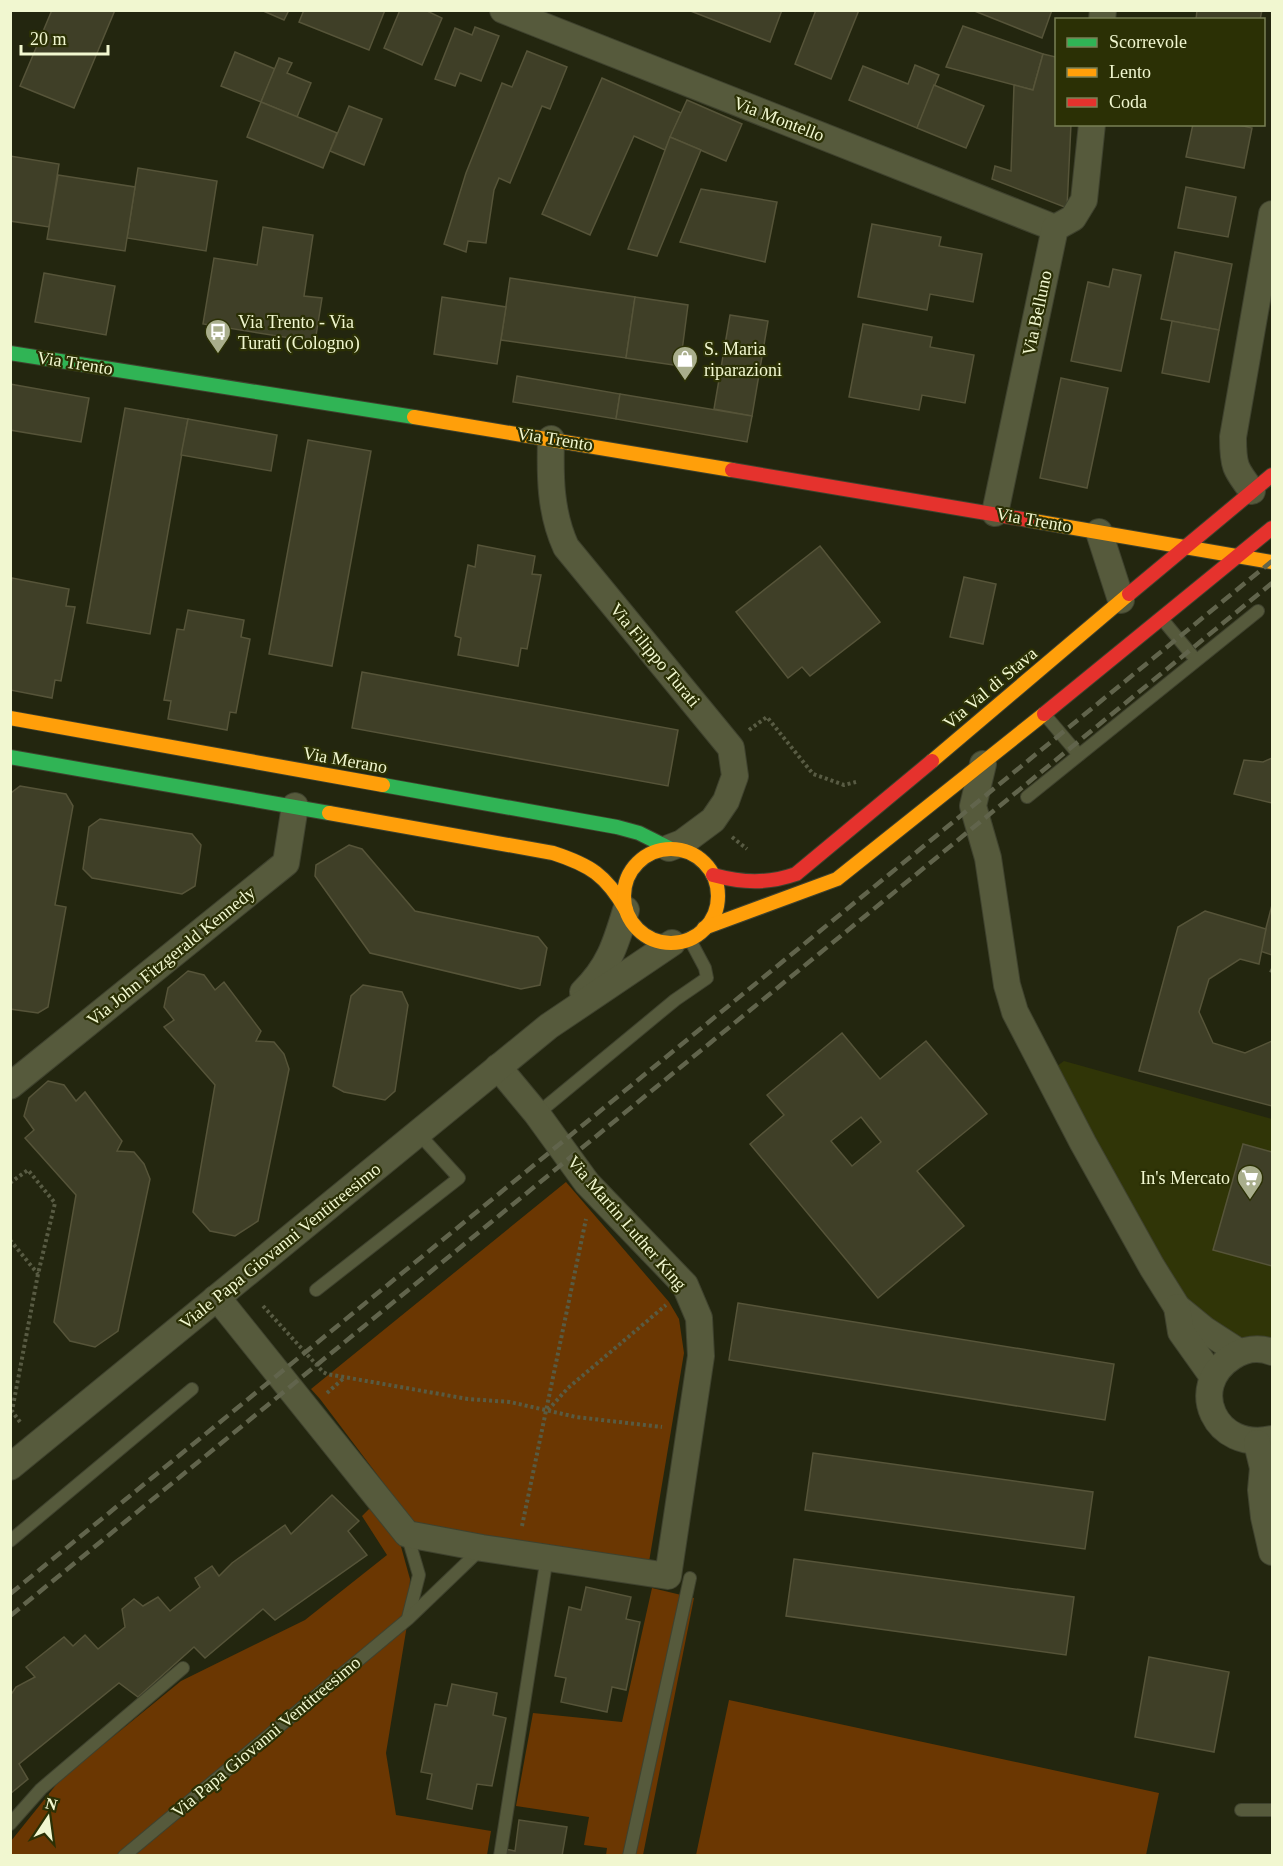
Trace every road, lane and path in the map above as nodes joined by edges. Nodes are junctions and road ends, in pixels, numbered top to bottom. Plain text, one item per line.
1 (503, 10) edge
2 (1092, 126) edge
3 (1272, 213) edge
4 (1055, 228) junction
5 (10, 353) edge
6 (551, 438) junction
7 (1272, 475) edge
8 (1252, 491) junction
9 (995, 513) junction
10 (1272, 528) edge
11 (1099, 532) junction
12 (1184, 547) junction
13 (1238, 556) junction
14 (1272, 562) edge
15 (1121, 600) junction
16 (1258, 611) dead end
17 (1162, 618) junction
18 (1196, 660) junction
19 (1045, 714) junction
20 (10, 718) edge
21 (728, 744) junction
22 (1079, 755) junction
23 (10, 757) edge
24 (983, 764) junction
25 (866, 780) dead end
26 (1027, 797) dead end
27 (296, 806) junction
28 (730, 835) dead end
29 (669, 848) junction
30 (753, 855) dead end
31 (713, 875) junction
32 (626, 910) junction
33 (704, 928) junction
34 (681, 940) junction
35 (549, 1026) junction
36 (498, 1067) junction
37 (10, 1086) edge
38 (537, 1114) junction
39 (418, 1133) junction
40 (10, 1183) edge
41 (587, 1183) junction
42 (10, 1240) edge
43 (38, 1274) junction
44 (684, 1285) junction
45 (316, 1290) dead end
46 (215, 1299) junction
47 (260, 1303) dead end
48 (1177, 1307) junction
49 (1239, 1352) junction
50 (1272, 1352) edge
51 (1213, 1377) junction
52 (192, 1389) dead end
53 (547, 1410) junction
54 (29, 1414) dead end
55 (20, 1422) junction
56 (692, 1422) junction
57 (15, 1426) dead end
58 (1265, 1441) edge
59 (10, 1467) edge
60 (407, 1534) junction
61 (10, 1541) edge
62 (482, 1548) junction
63 (1272, 1552) edge
64 (516, 1553) junction
65 (547, 1557) junction
66 (679, 1577) junction
67 (408, 1619) junction
68 (183, 1668) dead end
69 (1241, 1810) dead end
70 (1272, 1810) edge
71 (10, 1824) edge
72 (124, 1856) edge
73 (500, 1856) edge
74 (629, 1856) edge

1 - 4 street, Via Montello
2 - 4 street
3 - 8 street
4 - 9 street, Via Belluno
5 - 6 street, Via Trento
6 - 9 street, Via Trento
6 - 21 street, Via Filippo Turati
7 - 8 street, Via Val di Stava
8 - 12 street, Via Val di Stava
9 - 11 street, Via Trento
10 - 13 street
11 - 12 street, Via Trento
11 - 15 street
12 - 13 street, Via Trento
12 - 15 street, Via Val di Stava
13 - 14 street, Via Trento
13 - 17 street
15 - 31 street, Via Val di Stava
16 - 18 lane
17 - 18 lane
17 - 19 street
18 - 22 lane
19 - 22 lane
19 - 24 street
20 - 29 street, Via Merano
21 - 25 path
21 - 29 street, Via Filippo Turati
22 - 26 lane
23 - 27 street
24 - 33 street
24 - 48 street
27 - 32 street
27 - 37 street, Via John Fitzgerald Kennedy
28 - 30 path
29 - 31 street
29 - 32 street
31 - 33 street
32 - 34 street
32 - 35 street, Viale Papa Giovanni Ventitreesimo
33 - 34 street
34 - 35 street, Viale Papa Giovanni Ventitreesimo
34 - 38 lane
35 - 36 street, Viale Papa Giovanni Ventitreesimo
36 - 38 street, Via Martin Luther King
36 - 39 street, Viale Papa Giovanni Ventitreesimo
38 - 41 street, Via Martin Luther King
39 - 45 lane
39 - 46 street, Viale Papa Giovanni Ventitreesimo
40 - 43 path
41 - 44 street, Via Martin Luther King
41 - 53 path
42 - 43 path
43 - 55 path
44 - 53 path
44 - 56 street, Via Martin Luther King
46 - 59 street, Viale Papa Giovanni Ventitreesimo
46 - 60 street
47 - 53 path
48 - 49 street
48 - 51 street
49 - 50 street
49 - 51 street
51 - 58 street
52 - 61 lane
53 - 56 path
53 - 64 path
54 - 55 path
55 - 57 path
56 - 66 street, Via Martin Luther King
58 - 63 street
60 - 62 street
60 - 67 lane
62 - 64 street
62 - 67 lane, Via Papa Giovanni Ventitreesimo
64 - 65 street
65 - 66 street
65 - 73 lane
66 - 74 lane
67 - 72 lane, Via Papa Giovanni Ventitreesimo
68 - 71 lane
69 - 70 lane

